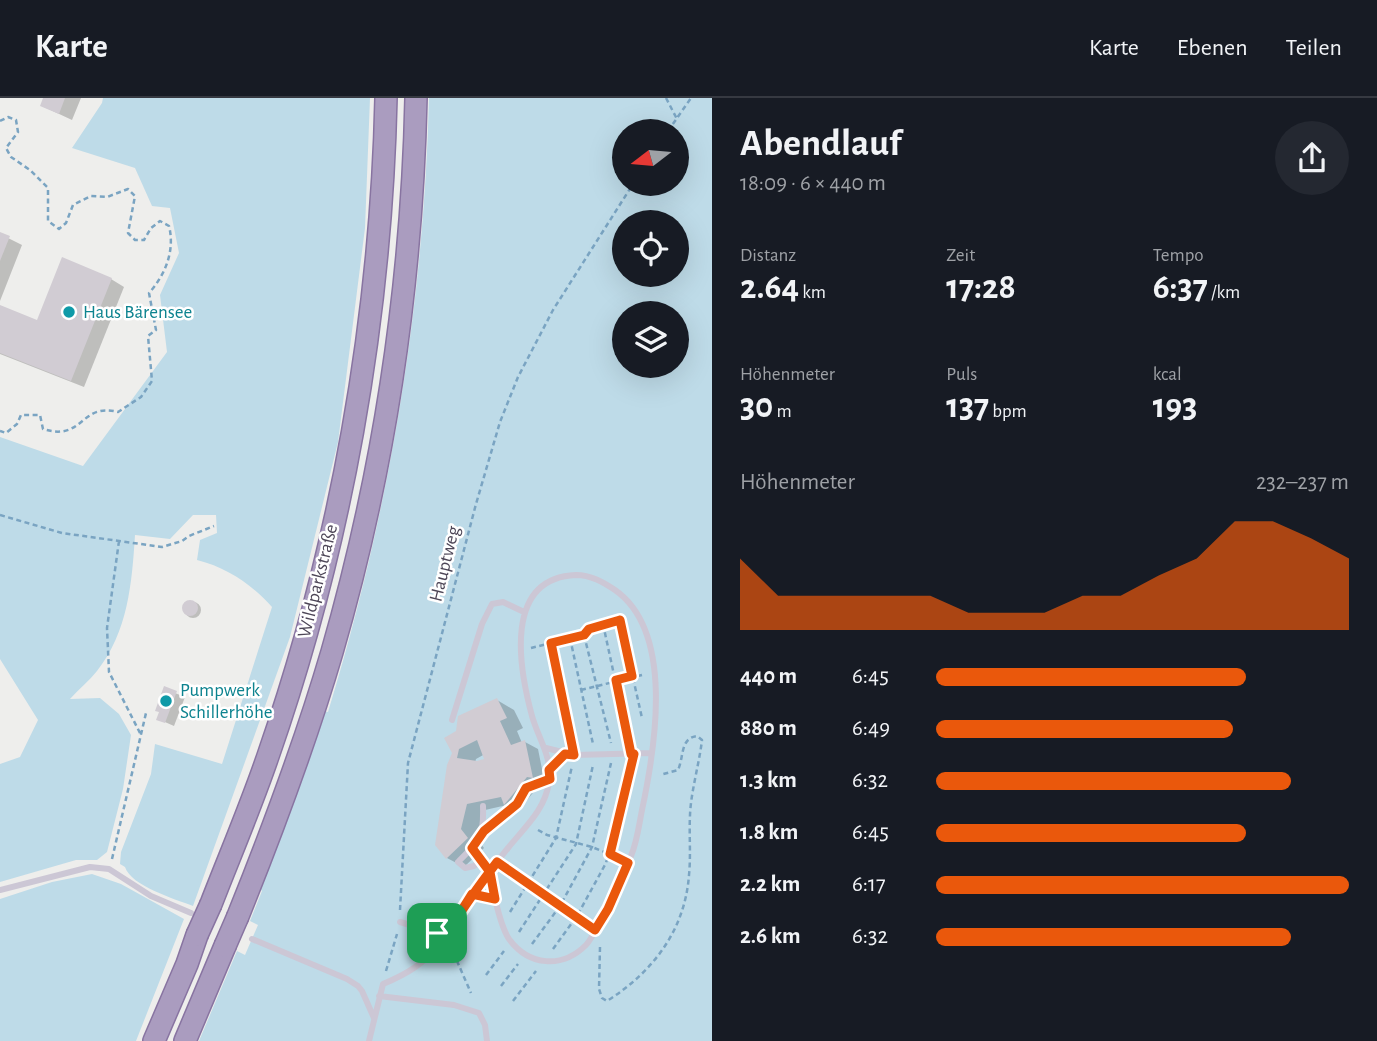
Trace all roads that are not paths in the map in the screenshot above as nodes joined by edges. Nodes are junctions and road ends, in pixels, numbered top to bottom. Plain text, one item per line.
1 (386, 98) edge
2 (416, 98) edge
3 (524, 612) junction
4 (452, 720) dead end
5 (545, 748) junction
6 (652, 753) junction
7 (565, 754) junction
8 (549, 770) junction
9 (550, 779) junction
10 (483, 806) dead end
11 (484, 831) junction
12 (472, 848) junction
13 (481, 860) junction
14 (490, 872) junction
15 (0, 890) edge
16 (472, 894) junction
17 (495, 899) junction
18 (201, 908) junction
19 (400, 922) road end
20 (452, 926) junction
21 (437, 933) junction
22 (252, 939) dead end
23 (444, 941) junction
24 (379, 996) junction
25 (374, 1018) junction
26 (154, 1041) edge
27 (185, 1041) edge
28 (369, 1041) edge
29 (487, 1041) edge

1 - 18 highway, Wildparkstraße
2 - 27 highway, Wildparkstraße, bridge
3 - 4 lane
3 - 5 lane
3 - 6 lane
5 - 7 lane
5 - 8 lane
6 - 7 lane
6 - 17 lane
7 - 8 lane
8 - 9 lane
9 - 11 lane
9 - 14 lane
10 - 11 lane
11 - 12 lane
12 - 13 lane
12 - 13 lane
13 - 14 lane
14 - 16 lane
14 - 17 lane
15 - 18 lane
16 - 17 lane
16 - 20 lane
18 - 26 highway, Wildparkstraße, bridge
19 - 21 lane
20 - 21 lane
20 - 23 lane
21 - 23 lane
22 - 25 lane
23 - 24 lane
24 - 25 lane
24 - 29 lane
25 - 28 lane

